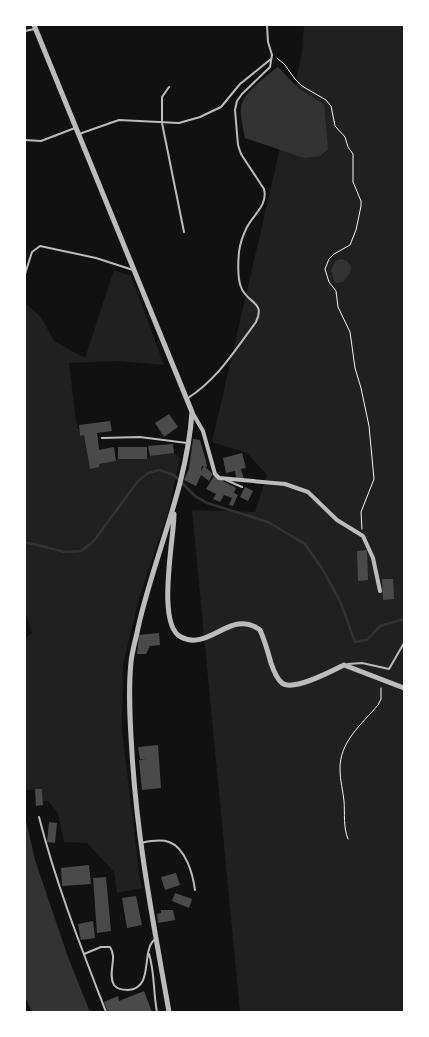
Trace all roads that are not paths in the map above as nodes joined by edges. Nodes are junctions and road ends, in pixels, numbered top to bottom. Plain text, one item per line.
1 (268, 25) edge
2 (35, 27) edge
3 (25, 30) edge
4 (272, 55) junction
5 (169, 87) dead end
6 (162, 123) junction
7 (77, 128) junction
8 (80, 134) junction
9 (25, 140) edge
10 (184, 232) dead end
11 (135, 270) junction
12 (25, 274) edge
13 (187, 398) junction
14 (192, 412) junction
15 (102, 438) dead end
16 (189, 444) junction
17 (219, 478) junction
18 (242, 487) dead end
19 (174, 509) junction
20 (380, 591) dead end
21 (404, 643) edge
22 (344, 665) junction
23 (404, 688) edge
24 (39, 817) dead end
25 (141, 843) junction
26 (195, 890) dead end
27 (156, 938) junction
28 (149, 952) junction
29 (84, 954) junction
30 (106, 1012) edge
31 (157, 1012) edge
32 (168, 1012) edge

1 - 4 lane
2 - 3 lane
2 - 7 street
4 - 6 lane
4 - 13 lane
5 - 6 lane
6 - 8 lane
6 - 10 lane
7 - 8 street
7 - 9 lane
8 - 11 street
11 - 12 lane
11 - 13 street
13 - 14 street
14 - 16 street
14 - 17 street
15 - 16 lane
16 - 19 street
17 - 18 lane
17 - 20 street
19 - 22 street
19 - 25 street
21 - 22 lane
22 - 23 street
24 - 29 lane
25 - 26 lane
25 - 27 street
27 - 28 lane
27 - 32 street
28 - 29 lane
28 - 31 lane
29 - 30 lane

